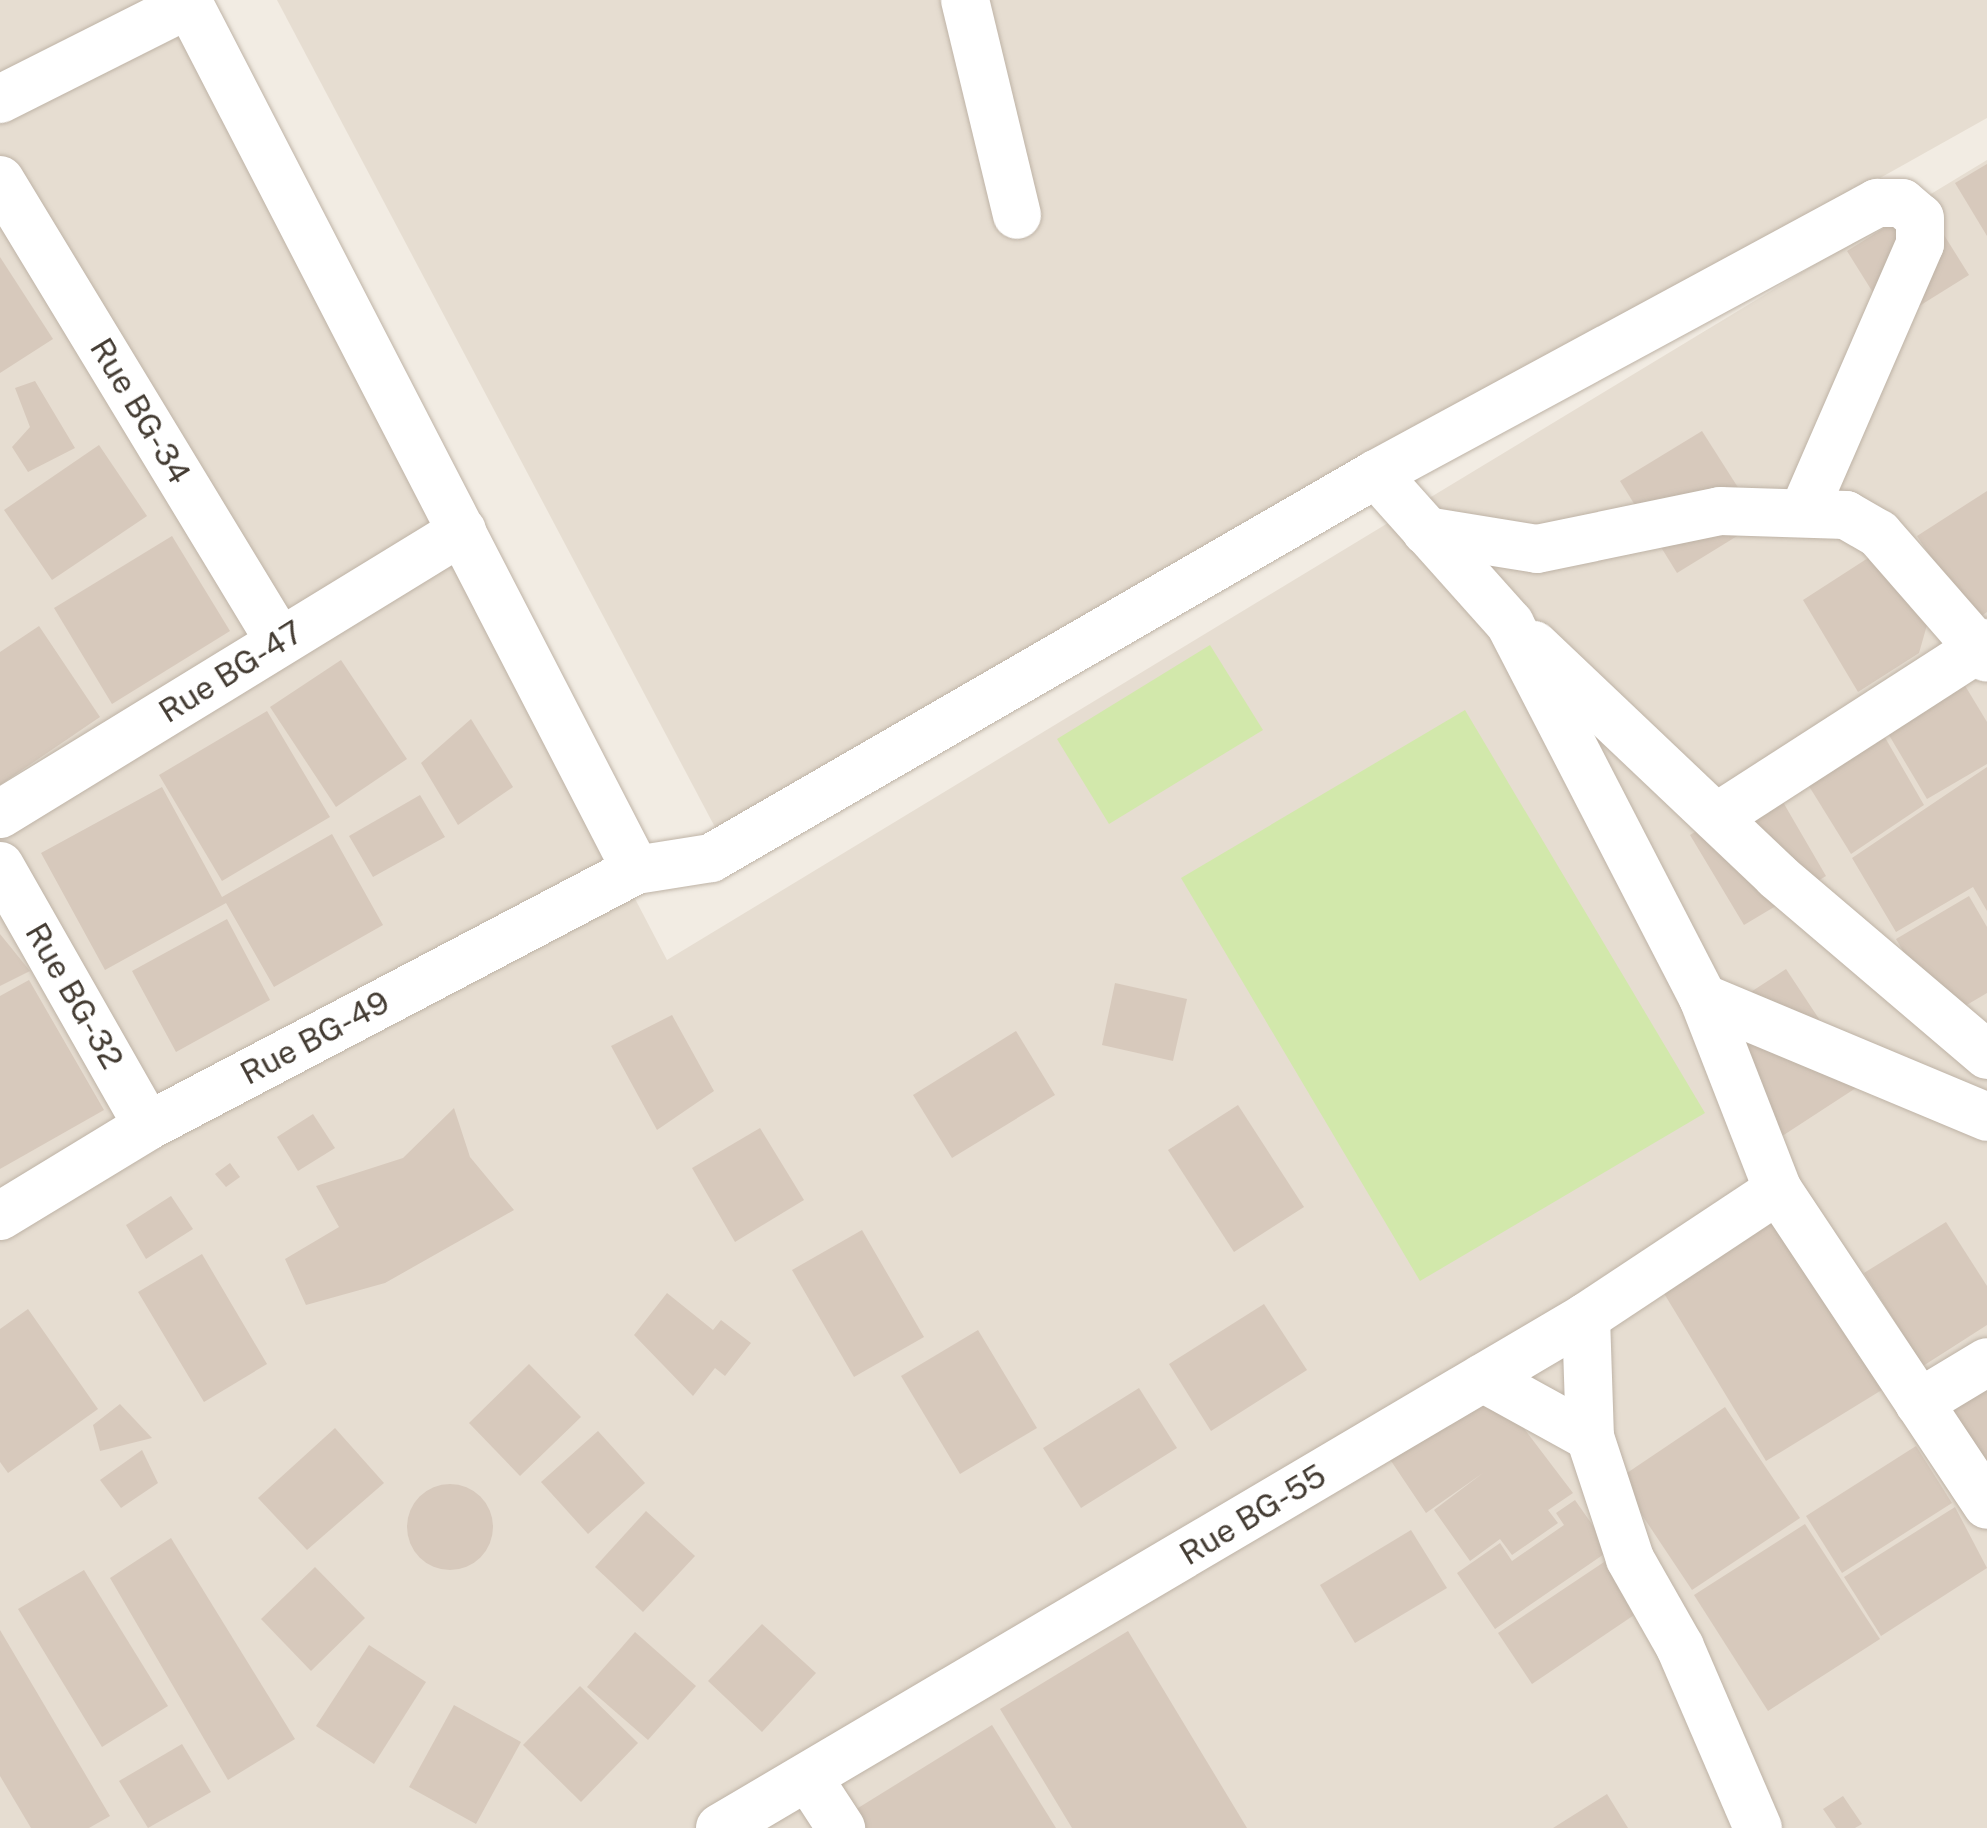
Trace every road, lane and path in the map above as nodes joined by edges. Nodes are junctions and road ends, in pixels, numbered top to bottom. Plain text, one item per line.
1 (964, 0) edge
2 (188, 2) edge
3 (0, 99) edge
4 (0, 180) edge
5 (1017, 214) dead end
6 (1376, 474) junction
7 (1805, 509) junction
8 (462, 531) junction
9 (1426, 531) junction
10 (1510, 624) junction
11 (280, 642) junction
12 (1984, 650) edge
13 (0, 814) edge
14 (1718, 817) junction
15 (0, 866) edge
16 (636, 870) junction
17 (1703, 998) junction
18 (1987, 1055) edge
19 (1987, 1117) edge
20 (148, 1126) junction
21 (1778, 1190) junction
22 (0, 1216) edge
23 (1586, 1317) junction
24 (1987, 1362) edge
25 (1483, 1378) junction
26 (1919, 1403) junction
27 (1590, 1437) junction
28 (1987, 1505) edge
29 (809, 1779) junction
30 (720, 1828) edge
31 (840, 1828) edge
32 (1758, 1828) edge

1 - 5 street
2 - 3 street
2 - 8 street
4 - 11 street, Rue BG-34
6 - 7 street, Rue BG-49
6 - 9 street
6 - 16 street, Rue BG-49
7 - 9 street
7 - 12 street
8 - 11 street, Rue BG-47
8 - 16 street
9 - 10 street
10 - 14 street
10 - 17 street
11 - 13 street, Rue BG-47
12 - 14 street
14 - 18 street
15 - 20 street, Rue BG-32
16 - 20 street, Rue BG-49
17 - 19 street
17 - 21 street
20 - 22 street, Rue BG-49
21 - 23 street, Rue BG-55
21 - 26 street
23 - 25 street, Rue BG-55
23 - 27 street
24 - 26 street
25 - 27 street
25 - 29 street, Rue BG-55
26 - 28 street
27 - 32 street
29 - 30 street, Rue BG-55
29 - 31 street

